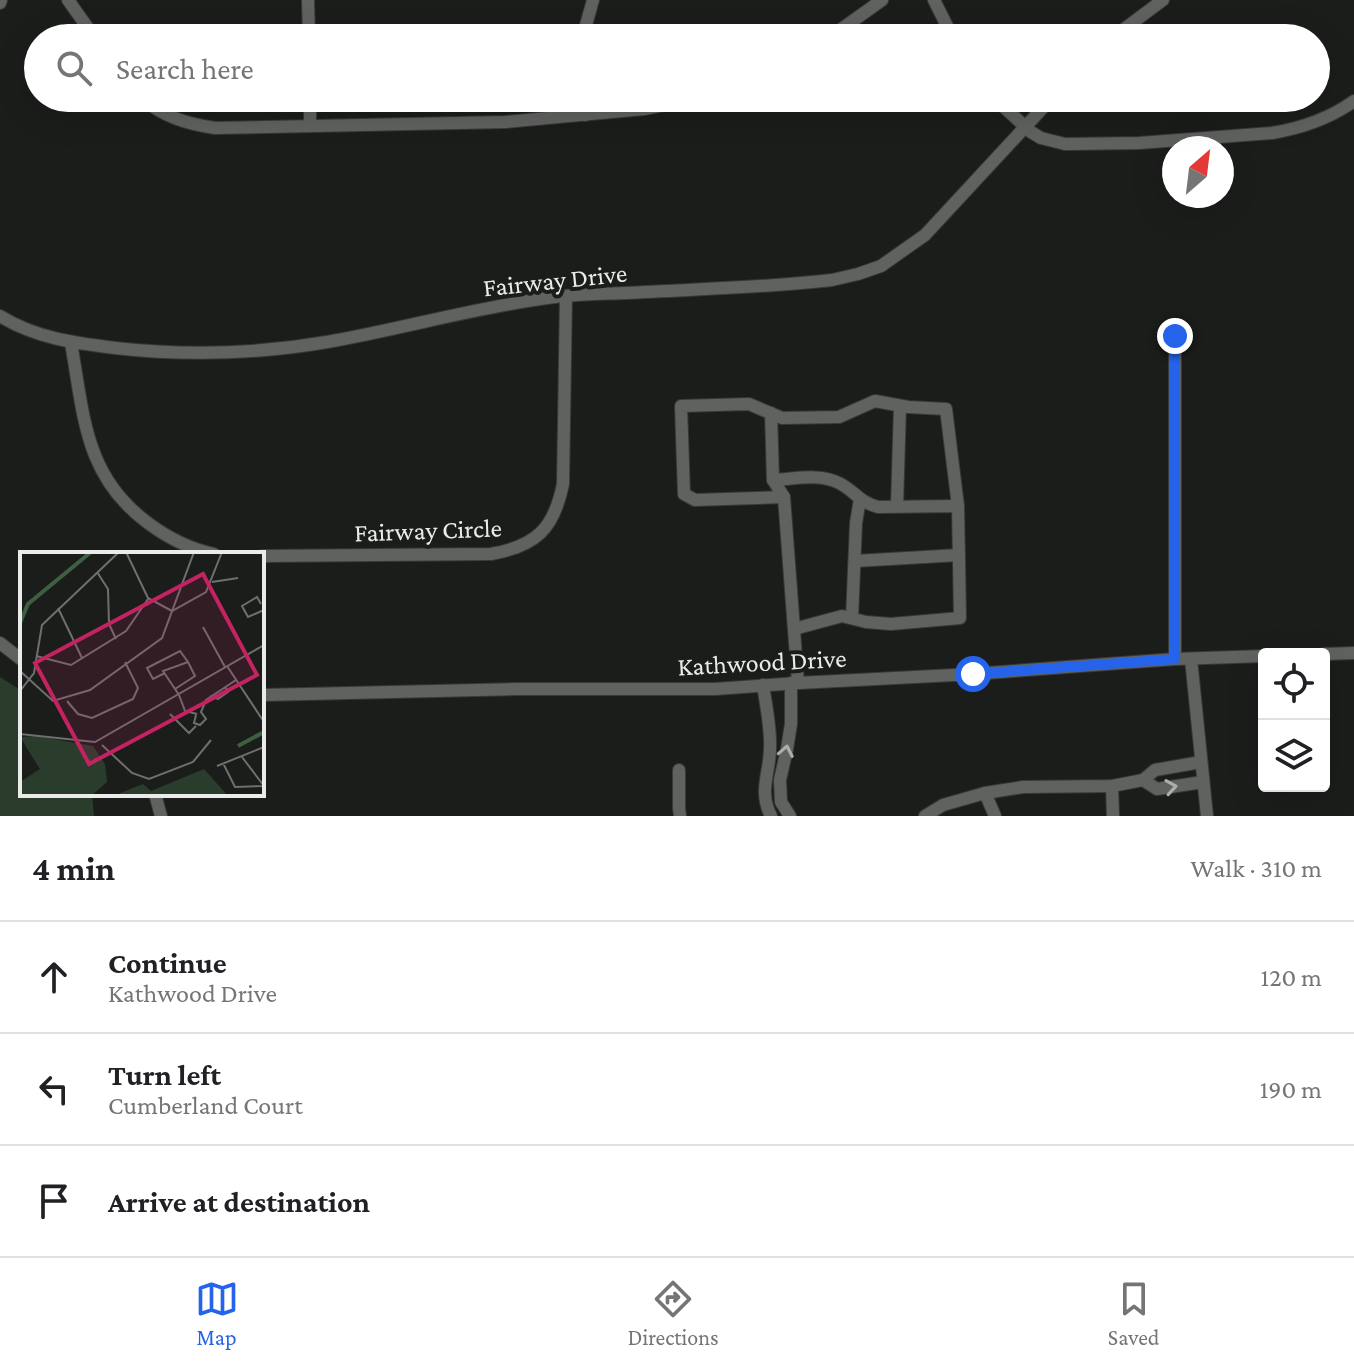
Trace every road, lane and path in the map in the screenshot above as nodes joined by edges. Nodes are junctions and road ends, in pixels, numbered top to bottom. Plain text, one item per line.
1 (68, 0) edge
2 (308, 0) edge
3 (593, 0) edge
4 (882, 0) edge
5 (934, 0) edge
6 (1163, 0) edge
7 (85, 24) edge
8 (309, 24) edge
9 (588, 24) edge
10 (849, 24) edge
11 (946, 24) edge
12 (1131, 24) edge
13 (1354, 101) edge
14 (162, 112) edge
15 (310, 112) edge
16 (585, 112) edge
17 (609, 112) edge
18 (1008, 112) edge
19 (1039, 112) edge
20 (585, 115) junction
21 (310, 126) junction
22 (1025, 128) junction
23 (566, 296) junction
24 (0, 316) edge
25 (1175, 336) dead end
26 (71, 343) junction
27 (900, 406) junction
28 (771, 413) junction
29 (773, 480) junction
30 (784, 497) junction
31 (860, 499) junction
32 (897, 506) junction
33 (958, 506) junction
34 (208, 552) edge
35 (959, 555) junction
36 (264, 556) edge
37 (855, 561) junction
38 (852, 618) junction
39 (794, 629) junction
40 (0, 643) edge
41 (1354, 653) edge
42 (1330, 654) edge
43 (1258, 656) edge
44 (20, 658) edge
45 (1175, 659) junction
46 (1191, 659) junction
47 (794, 683) junction
48 (763, 685) junction
49 (264, 695) edge
50 (791, 724) junction
51 (769, 725) junction
52 (1201, 762) junction
53 (679, 770) dead end
54 (1143, 780) junction
55 (1203, 782) junction
56 (1112, 786) junction
57 (985, 793) junction
58 (156, 796) edge
59 (161, 816) edge
60 (680, 816) edge
61 (771, 816) edge
62 (790, 816) edge
63 (925, 816) edge
64 (995, 816) edge
65 (1113, 816) edge
66 (1207, 816) edge

1 - 7 street
2 - 8 street
3 - 9 street
4 - 10 street
5 - 11 street
6 - 12 street
13 - 22 street
14 - 21 street
15 - 21 street
16 - 20 street
17 - 20 street
18 - 22 street
19 - 22 street, Fairway Drive
20 - 21 street
22 - 23 street, Fairway Drive
23 - 26 street, Fairway Drive
23 - 36 street, Fairway Circle
24 - 26 street, Fairway Drive
25 - 45 street
26 - 34 street
27 - 28 street
27 - 32 street
27 - 33 street
28 - 29 street
28 - 30 street
29 - 30 street
29 - 31 street
30 - 39 street
31 - 32 street
31 - 37 street
32 - 33 street
33 - 35 street
35 - 37 street
35 - 38 street
37 - 38 street
38 - 39 street
39 - 47 street
40 - 44 street
41 - 42 street
43 - 46 street, Kathwood Drive
45 - 46 street, Kathwood Drive
45 - 47 street, Kathwood Drive
46 - 52 street
47 - 48 street, Kathwood Drive
47 - 50 street
48 - 49 street, Kathwood Drive
48 - 51 street
50 - 51 street
62 -> 50 street
51 - 61 street
52 - 54 street
52 - 55 street
53 - 60 street
54 -> 55 street
54 - 56 street
55 - 66 street
56 - 57 street
56 - 65 street
57 - 63 street
57 - 64 street
58 - 59 street

